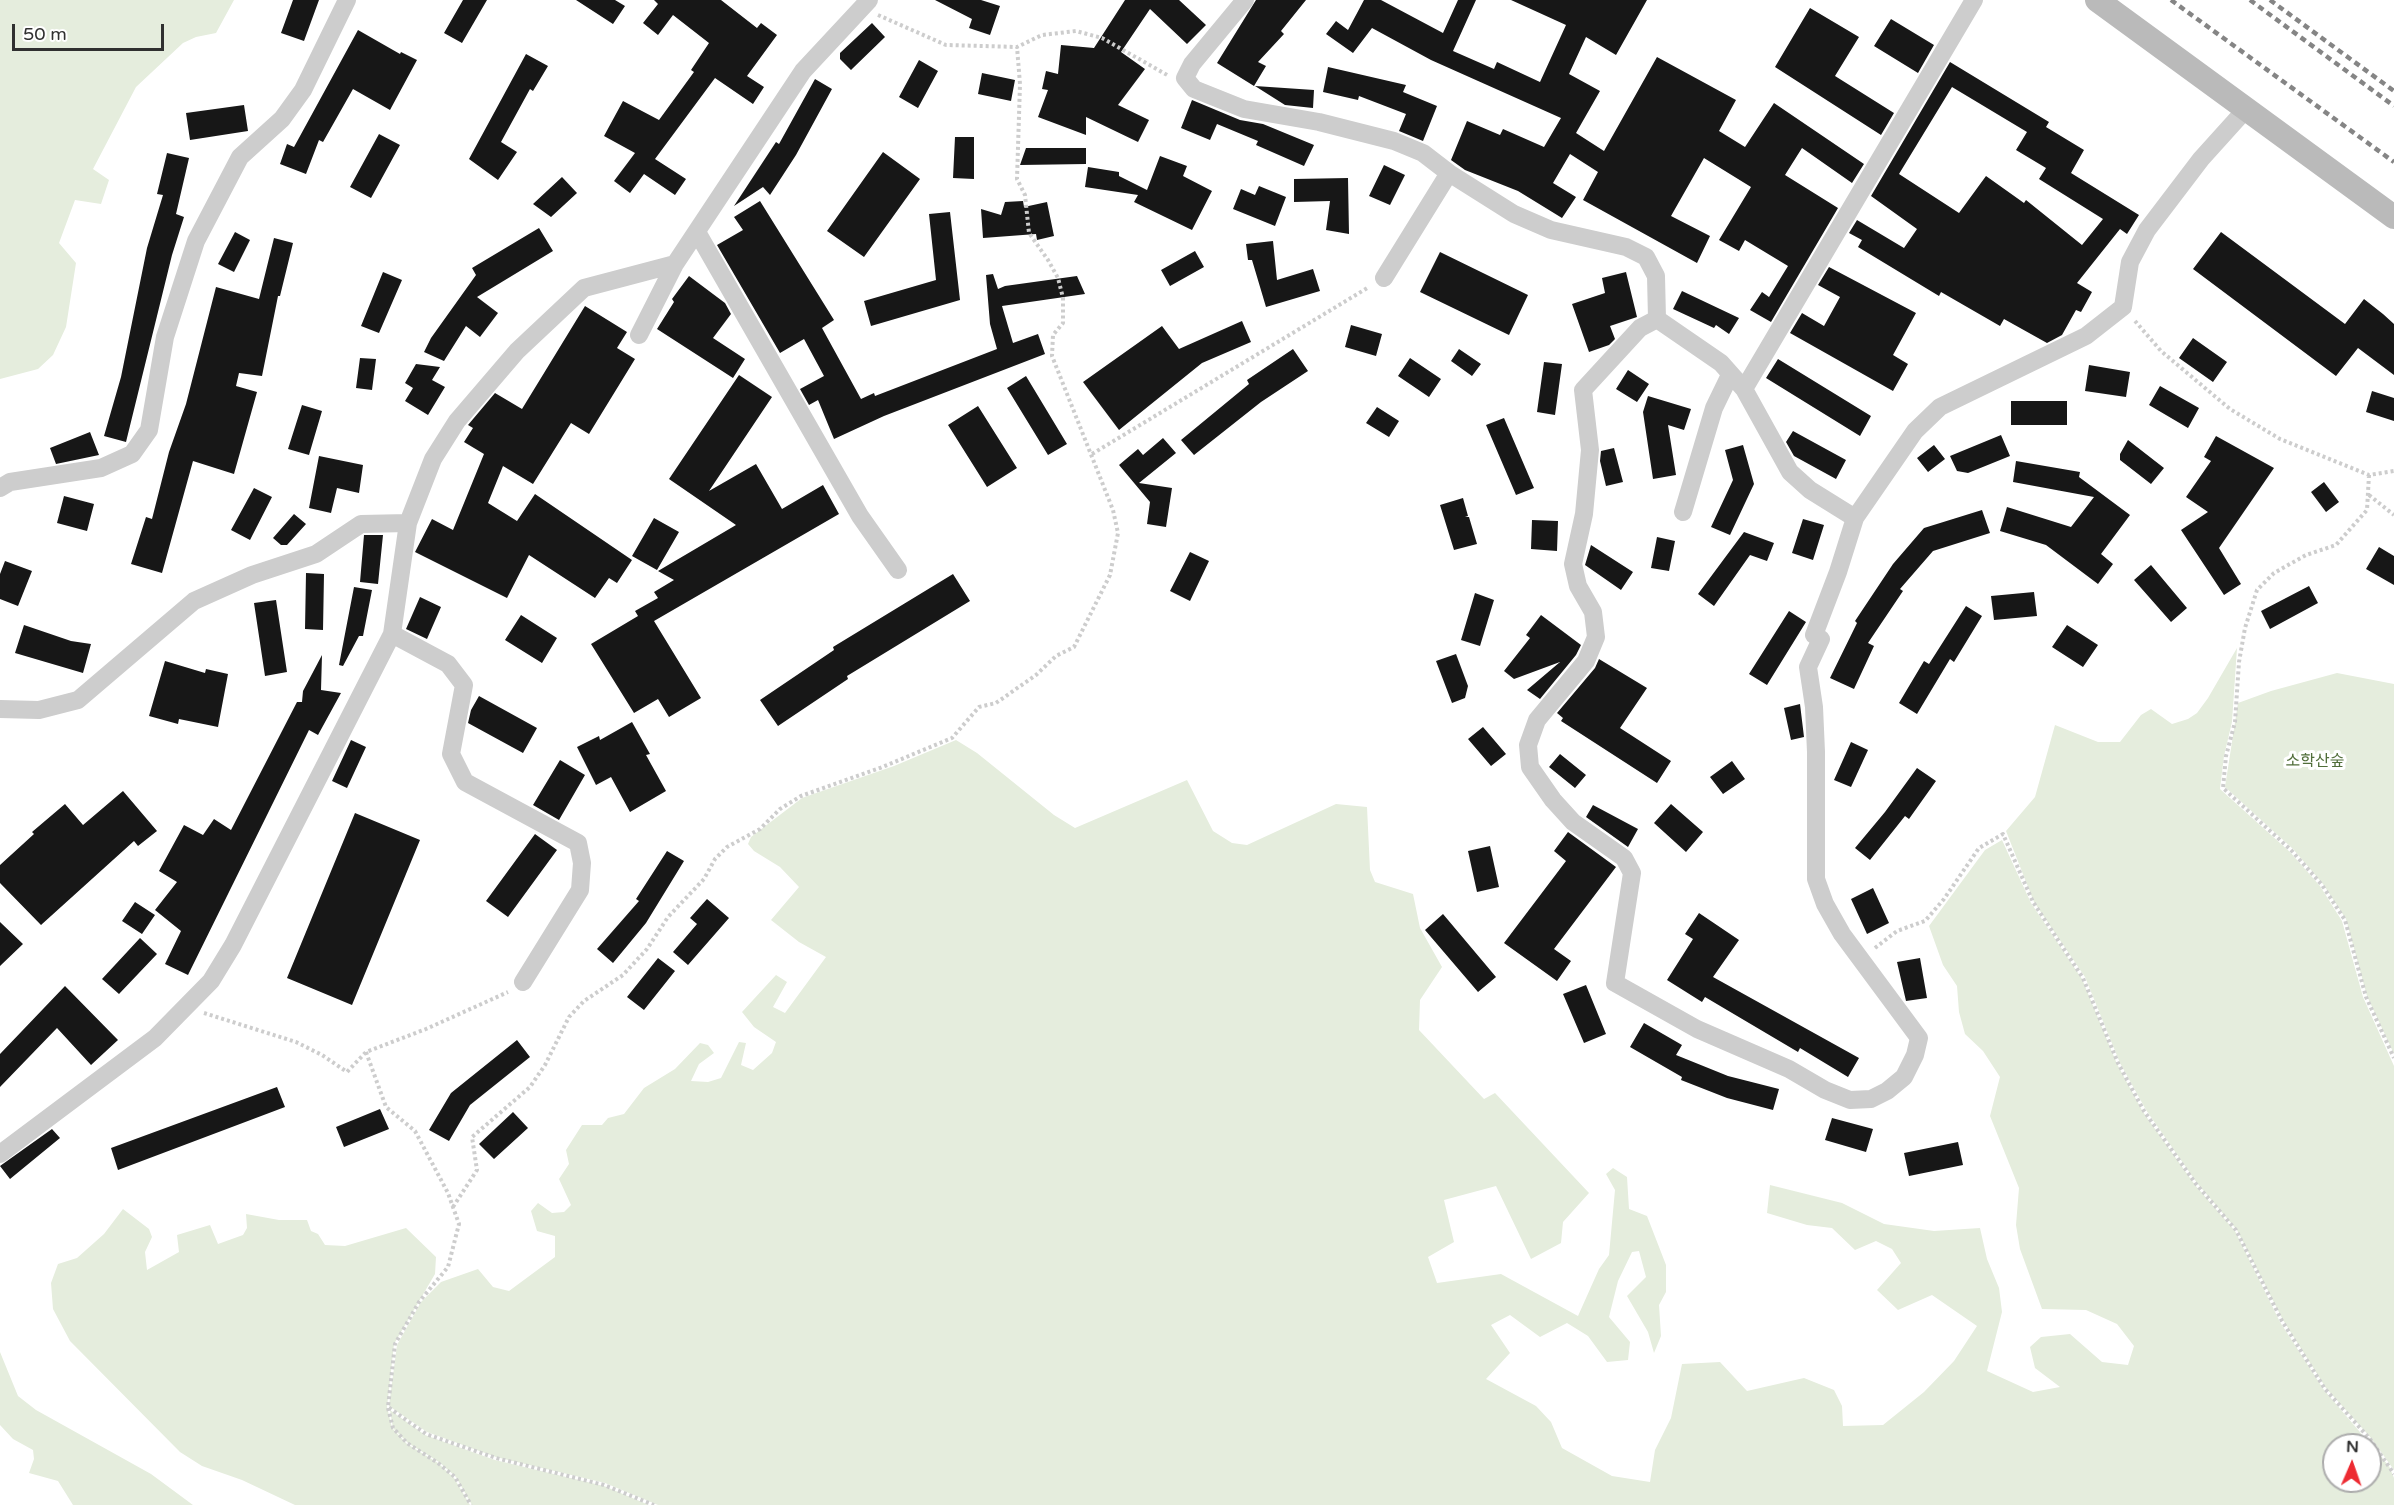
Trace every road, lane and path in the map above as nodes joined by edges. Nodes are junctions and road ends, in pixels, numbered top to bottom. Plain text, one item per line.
1 (347, 0) edge
2 (1245, 0) edge
3 (1974, 0) edge
4 (2097, 0) edge
5 (865, 4) edge
6 (1017, 47) junction
7 (1194, 90) junction
8 (2247, 108) junction
9 (1449, 173) junction
10 (2394, 217) edge
11 (697, 232) junction
12 (675, 264) junction
13 (1384, 278) joint
14 (2123, 307) junction
15 (1657, 319) junction
16 (639, 335) dead end
17 (1730, 375) junction
18 (1744, 389) junction
19 (1092, 454) junction
20 (2394, 471) edge
21 (2369, 475) junction
22 (0, 488) edge
23 (2368, 494) junction
24 (1683, 512) dead end
25 (2394, 515) edge
26 (1855, 518) junction
27 (408, 523) junction
28 (898, 570) dead end
29 (392, 634) junction
30 (0, 709) edge
31 (1860, 960) junction
32 (523, 982) joint
33 (186, 1007) junction
34 (366, 1052) junction
35 (2394, 1058) edge
36 (0, 1154) edge
37 (453, 1207) junction
38 (388, 1407) junction
39 (2394, 1474) edge
40 (471, 1505) edge
41 (654, 1505) edge

1 - 22 street
2 - 7 street
3 - 18 street
4 - 8 main road
5 - 6 path
5 - 11 street
6 - 7 path
6 - 19 path
7 - 9 street
8 - 10 main road
8 - 14 street
9 - 13 street
9 - 15 street
11 - 12 street
11 - 28 street
12 - 16 street
12 - 27 street
13 - 19 path
14 - 21 path
14 - 26 street
15 - 17 street
15 - 31 street
17 - 18 street
17 - 24 street
18 - 26 street
19 - 37 path
20 - 21 path
21 - 23 path
23 - 25 path
23 - 35 path
26 - 31 street
27 - 29 street
27 - 30 street
29 - 32 street
29 - 33 street
31 - 39 path
32 - 34 path
33 - 34 path
33 - 36 street
34 - 37 path
37 - 38 path
38 - 40 path
38 - 41 path

